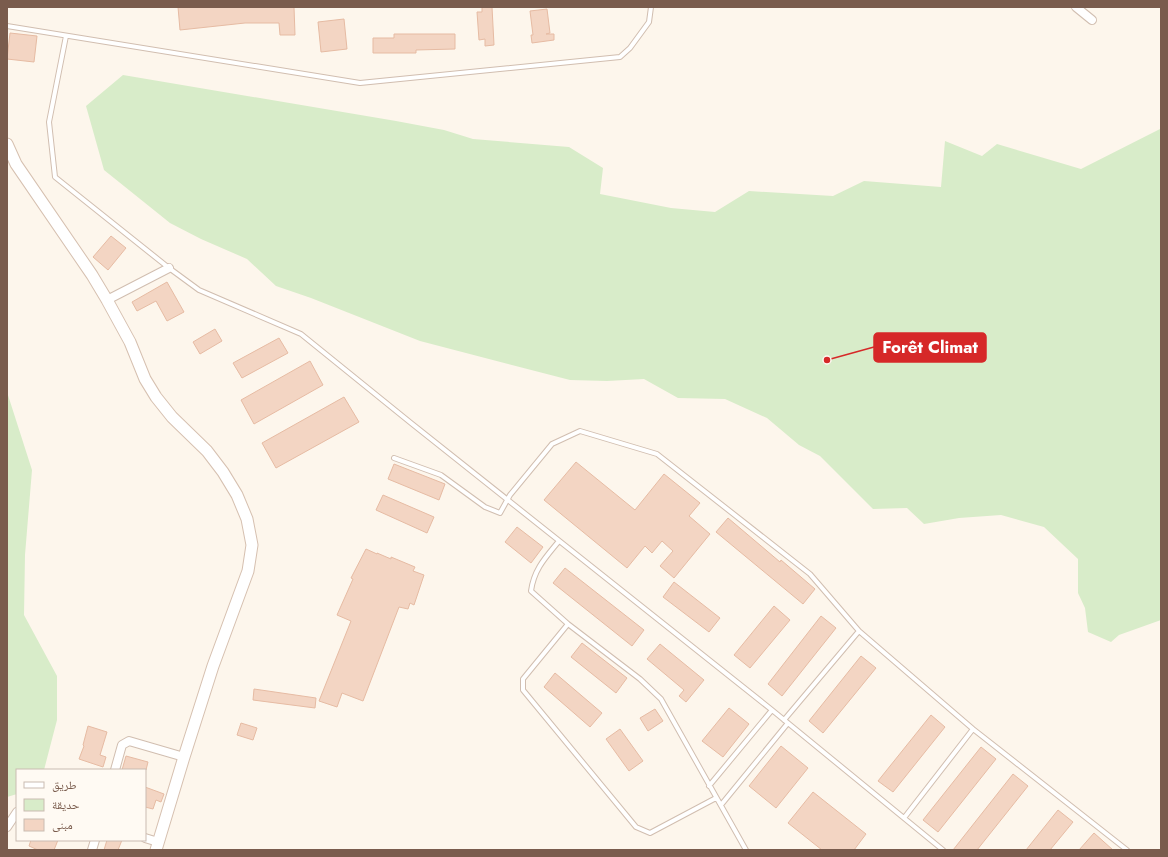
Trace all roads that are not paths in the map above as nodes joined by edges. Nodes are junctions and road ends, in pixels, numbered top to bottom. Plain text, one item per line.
1 (651, 7) edge
2 (1076, 7) edge
3 (1092, 20) dead end
4 (7, 26) edge
5 (66, 36) junction
6 (7, 144) edge
7 (168, 268) junction
8 (107, 300) junction
9 (394, 458) dead end
10 (507, 500) junction
11 (559, 541) junction
12 (568, 624) junction
13 (859, 631) junction
14 (772, 710) junction
15 (786, 722) junction
16 (973, 729) junction
17 (184, 757) junction
18 (115, 769) edge
19 (709, 786) junction
20 (716, 798) junction
21 (721, 805) junction
22 (16, 814) edge
23 (904, 818) junction
24 (7, 827) edge
25 (146, 839) edge
26 (157, 846) edge
27 (746, 850) edge
28 (943, 850) edge
29 (1128, 850) edge

1 - 5 lane
2 - 3 street
4 - 5 lane
5 - 7 lane
6 - 8 main road
7 - 8 street
7 - 10 lane
8 - 17 main road
9 - 10 lane
10 - 11 lane
10 - 13 lane
11 - 12 lane
11 - 14 lane
12 - 19 lane
12 - 20 lane
13 - 15 lane
13 - 16 lane
14 - 15 lane
14 - 19 lane
15 - 21 lane
15 - 23 lane
16 - 23 lane
16 - 29 lane
17 - 18 street
17 - 26 main road
19 - 20 lane
20 - 21 lane
21 - 27 lane
22 - 24 street
23 - 28 lane
25 - 26 street

